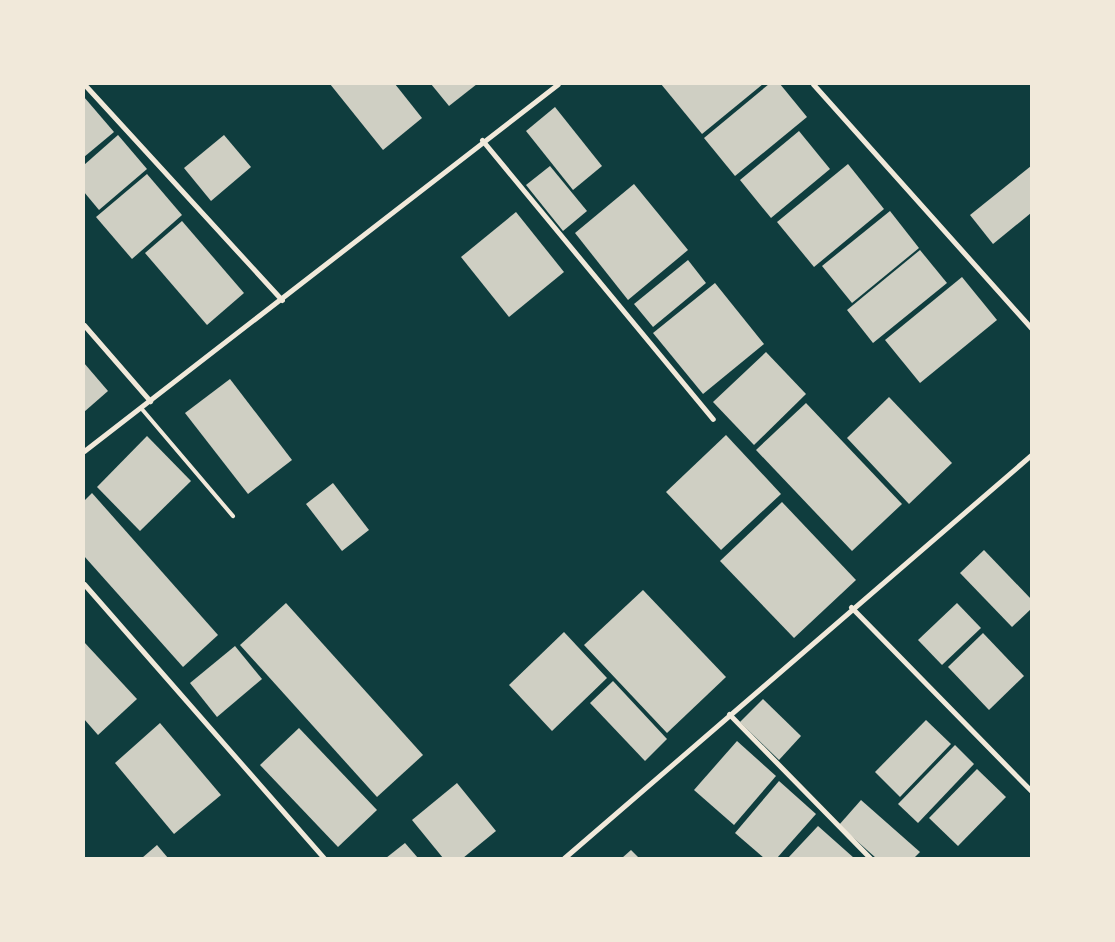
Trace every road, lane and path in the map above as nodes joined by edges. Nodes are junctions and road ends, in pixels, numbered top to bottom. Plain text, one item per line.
1 (84, 84) edge
2 (558, 84) edge
3 (813, 84) edge
4 (482, 140) junction
5 (282, 300) junction
6 (84, 324) edge
7 (1031, 328) edge
8 (150, 401) junction
9 (140, 408) junction
10 (713, 419) dead end
11 (84, 452) edge
12 (1031, 455) edge
13 (233, 516) dead end
14 (84, 584) edge
15 (851, 607) junction
16 (729, 714) junction
17 (1031, 792) edge
18 (324, 858) edge
19 (564, 858) edge
20 (870, 858) edge

1 - 5 street
2 - 4 street
3 - 7 street
4 - 5 street
4 - 10 street
5 - 8 street
6 - 8 street
8 - 9 street
9 - 11 street
9 - 13 lane
12 - 15 street
14 - 18 street
15 - 16 street
15 - 17 street
16 - 19 street
16 - 20 street

